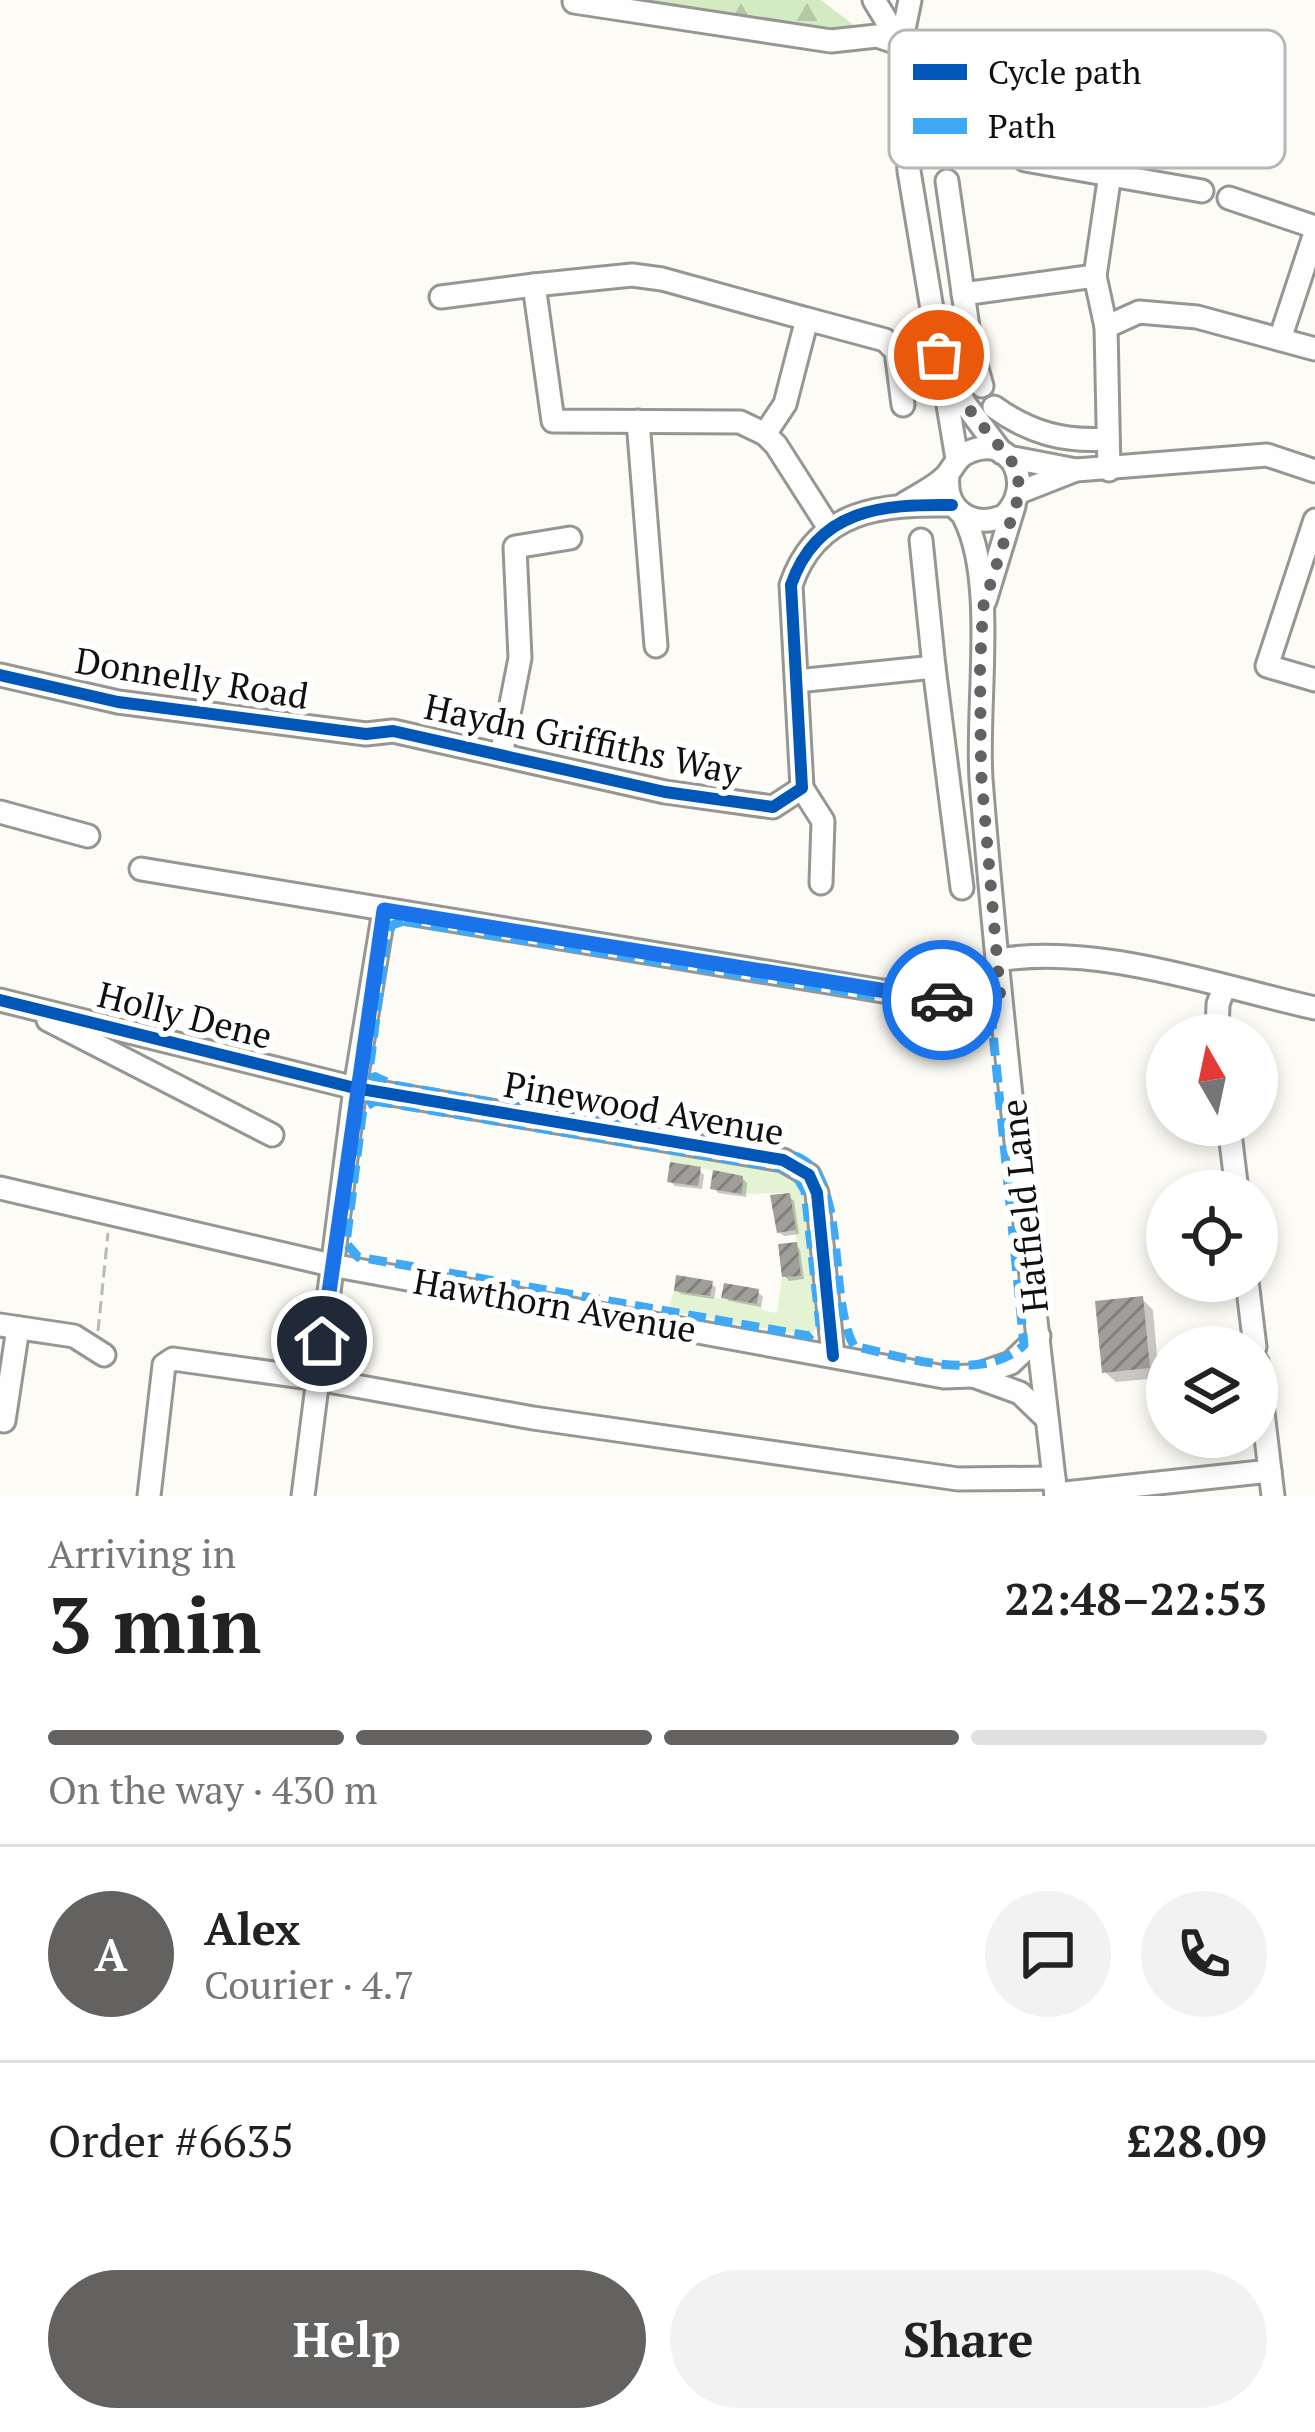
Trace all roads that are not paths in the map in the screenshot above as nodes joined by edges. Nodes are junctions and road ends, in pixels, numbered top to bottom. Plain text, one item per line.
1 (874, 0) edge
2 (910, 0) edge
3 (574, 2) edge
4 (892, 30) edge
5 (904, 30) edge
6 (889, 40) edge
7 (909, 168) edge
8 (1071, 168) edge
9 (1110, 175) junction
10 (947, 181) dead end
11 (1202, 191) dead end
12 (1229, 198) dead end
13 (1315, 230) edge
14 (1095, 276) junction
15 (534, 285) junction
16 (963, 294) junction
17 (441, 297) dead end
18 (807, 319) junction
19 (1106, 327) junction
20 (1280, 339) junction
21 (1315, 349) edge
22 (939, 355) junction
23 (982, 386) dead end
24 (903, 405) dead end
25 (994, 407) dead end
26 (638, 421) junction
27 (765, 434) junction
28 (1108, 439) junction
29 (1005, 455) junction
30 (952, 467) junction
31 (1076, 470) junction
32 (1109, 470) junction
33 (1315, 471) edge
34 (1017, 499) junction
35 (903, 504) junction
36 (958, 511) junction
37 (1315, 520) edge
38 (829, 527) junction
39 (570, 538) dead end
40 (921, 540) dead end
41 (983, 607) junction
42 (656, 646) dead end
43 (934, 667) junction
44 (0, 675) edge
45 (1315, 680) edge
46 (797, 681) junction
47 (376, 733) joint
48 (501, 755) junction
49 (802, 788) junction
50 (0, 812) edge
51 (88, 836) dead end
52 (140, 869) dead end
53 (820, 883) dead end
54 (962, 888) dead end
55 (384, 910) junction
56 (998, 960) junction
57 (1224, 988) junction
58 (1000, 993) junction
59 (9, 1002) edge
60 (1315, 1008) edge
61 (1218, 1014) edge
62 (356, 1088) junction
63 (272, 1136) dead end
64 (0, 1188) edge
65 (331, 1265) junction
66 (9, 1327) edge
67 (1039, 1336) junction
68 (100, 1353) road end
69 (833, 1356) junction
70 (973, 1376) junction
71 (317, 1379) junction
72 (1048, 1420) junction
73 (4, 1421) dead end
74 (1268, 1458) edge
75 (1270, 1471) junction
76 (1055, 1489) edge
77 (149, 1496) edge
78 (303, 1496) edge
79 (1274, 1496) edge

1 - 4 street
2 - 5 street
3 - 6 street
7 - 22 street
8 - 9 street
9 - 11 street
9 - 14 street
10 - 16 street
12 - 13 street
13 - 20 street
14 - 16 street
14 - 19 street
15 - 17 street
15 - 18 street
15 - 26 street
16 - 23 street
18 - 24 street
18 - 27 street
19 - 20 street
19 - 28 street
20 - 21 street
22 - 29 street
22 - 30 street
25 - 28 street
26 - 27 street
26 - 42 street
27 - 38 street
28 - 32 street
29 - 30 street
29 - 31 street
29 - 34 street
30 - 35 street
30 - 36 street
31 - 32 street
31 - 34 street
32 - 33 street
34 - 36 street
34 - 41 street
35 - 36 street
35 - 38 street
36 - 41 street
37 - 45 street
38 - 46 street
39 - 48 street
40 - 43 street
41 - 56 street, Hatfield Lane
43 - 46 street
43 - 54 street
44 - 47 street, Donnelly Road
46 - 49 street
47 - 48 street, Haydn Griffiths Way
48 - 49 street, Haydn Griffiths Way
49 - 53 street
50 - 51 street
52 - 55 street
55 - 58 street
55 - 62 street
56 - 57 street
56 - 58 street, Hatfield Lane
57 - 60 street
57 - 61 street
58 - 67 street, Hatfield Lane
59 - 62 street, Holly Dene
59 - 63 street
62 - 65 street
62 - 69 street, Pinewood Avenue
64 - 65 street, Hawthorn Avenue
65 - 69 street, Hawthorn Avenue
65 - 71 street
66 - 68 street
66 - 73 street
67 - 70 street
67 - 72 street, Hatfield Lane
69 - 70 street, Hawthorn Avenue
70 - 72 street, Hawthorn Avenue
71 - 76 street
71 - 77 street
71 - 78 street
72 - 76 street, Hatfield Lane
74 - 75 street
75 - 76 street
75 - 79 street

